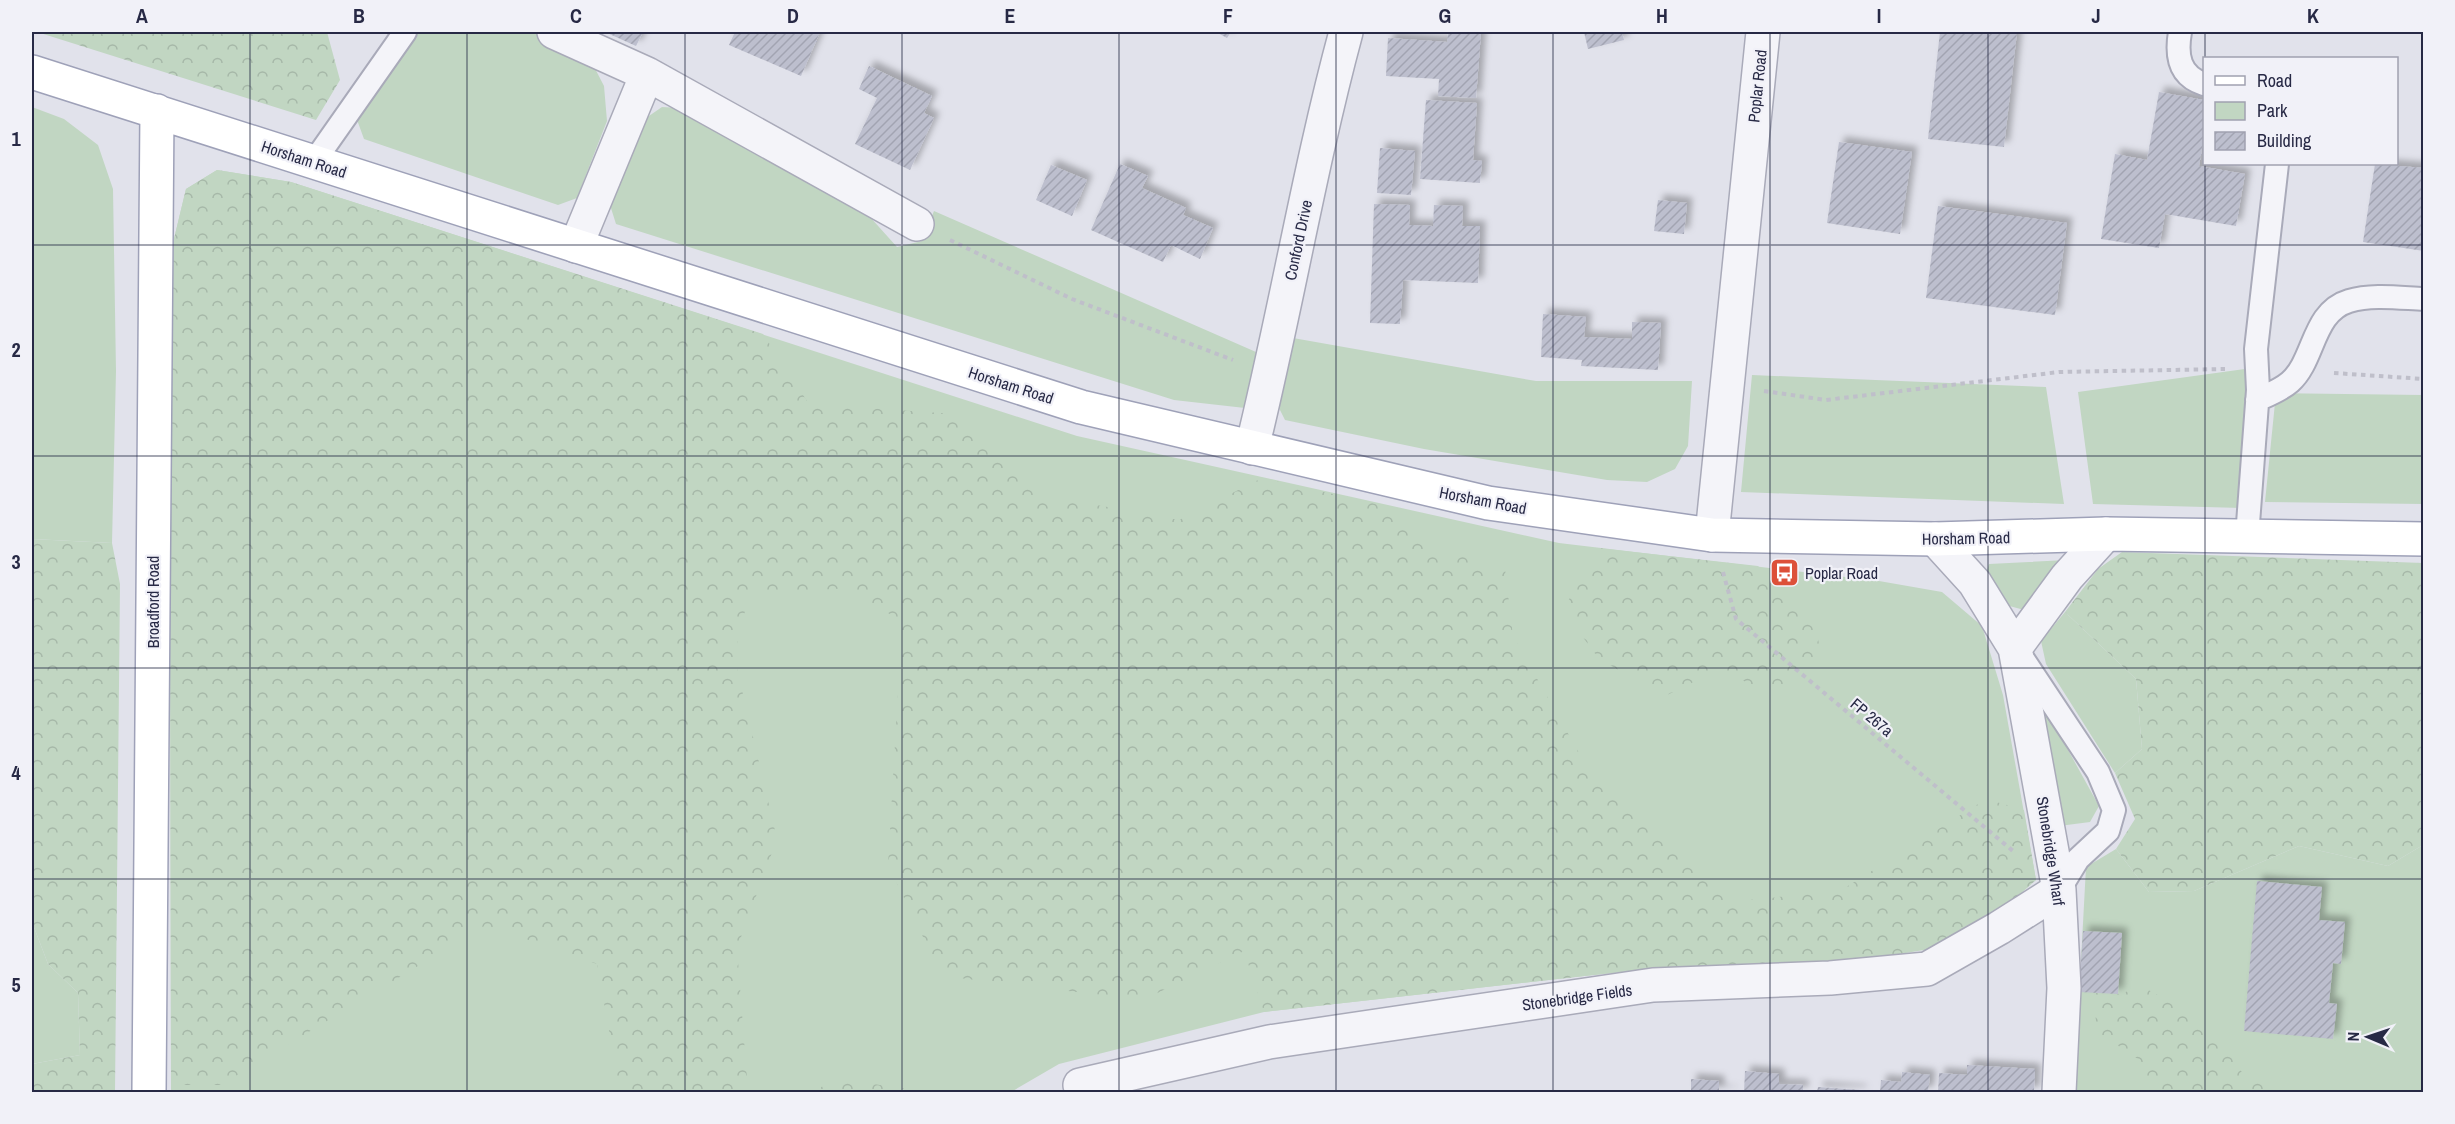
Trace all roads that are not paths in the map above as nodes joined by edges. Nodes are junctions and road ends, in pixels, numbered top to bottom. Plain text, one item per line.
1 (405, 32) edge
2 (554, 32) edge
3 (1346, 32) edge
4 (1763, 32) edge
5 (2180, 32) edge
6 (32, 72) edge
7 (647, 74) junction
8 (2203, 83) edge
9 (157, 111) junction
10 (313, 163) junction
11 (2277, 165) edge
12 (917, 224) road end
13 (576, 246) junction
14 (2424, 299) edge
15 (2257, 400) junction
16 (1252, 448) junction
17 (2106, 534) junction
18 (1712, 535) junction
19 (2247, 537) junction
20 (1935, 539) junction
21 (2424, 539) edge
22 (2015, 648) junction
23 (2059, 890) junction
24 (1080, 1085) dead end
25 (149, 1092) edge
26 (2059, 1092) edge

1 - 10 lane
2 - 7 street
3 - 16 street, Conford Drive
4 - 18 street, Poplar Road
5 - 8 lane
6 - 9 main road, Horsham Road
7 - 12 street
7 - 13 street
9 - 10 main road, Horsham Road
9 - 25 main road, Broadford Road
10 - 13 main road, Horsham Road
11 - 15 lane
13 - 16 main road, Horsham Road
14 - 15 lane
15 - 19 lane
16 - 18 main road, Horsham Road
17 - 19 main road, Horsham Road
17 - 20 main road, Horsham Road
17 - 22 street
18 - 20 main road, Horsham Road
19 - 21 main road, Horsham Road
20 - 22 street, Stonebridge Wharf
22 - 23 street, Stonebridge Wharf
22 - 23 lane
23 - 24 street, Stonebridge Fields
23 - 26 street, Stonebridge Wharf

